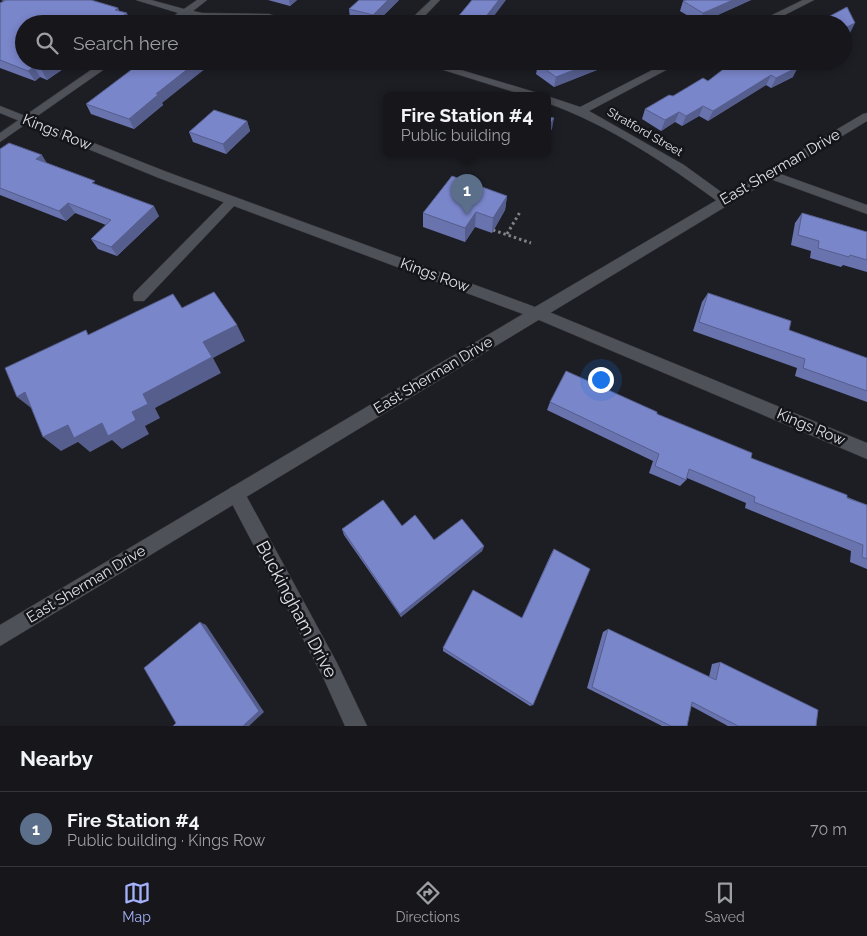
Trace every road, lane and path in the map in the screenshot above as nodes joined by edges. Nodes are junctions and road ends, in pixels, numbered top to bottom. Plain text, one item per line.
1 (140, 0) edge
2 (203, 0) edge
3 (436, 0) edge
4 (810, 0) edge
5 (183, 13) junction
6 (180, 15) edge
7 (197, 15) edge
8 (420, 15) edge
9 (778, 15) edge
10 (98, 70) edge
11 (450, 70) edge
12 (660, 70) edge
13 (524, 92) edge
14 (551, 100) edge
15 (0, 109) edge
16 (581, 110) junction
17 (867, 116) edge
18 (25, 119) junction
19 (0, 138) edge
20 (769, 174) junction
21 (232, 200) junction
22 (724, 200) junction
23 (867, 210) edge
24 (520, 212) dead end
25 (493, 230) edge
26 (507, 234) junction
27 (531, 243) dead end
28 (139, 298) dead end
29 (537, 313) junction
30 (867, 451) edge
31 (236, 494) junction
32 (0, 636) edge
33 (356, 726) edge

1 - 5 street
2 - 5 street
3 - 8 street
4 - 9 street
5 - 6 street
5 - 7 street
10 - 18 street
11 - 13 street
12 - 16 street
14 - 16 street, Stratford Street
15 - 18 street, Kings Row
16 - 22 street, Stratford Street
17 - 20 street, East Sherman Drive
18 - 19 street
18 - 21 street, Kings Row
20 - 22 street, East Sherman Drive
20 - 23 street
21 - 28 lane
21 - 29 street, Kings Row
22 - 29 street, East Sherman Drive
24 - 26 path
25 - 26 path
26 - 27 path
29 - 30 street, Kings Row
29 - 31 street, East Sherman Drive
31 - 32 street, East Sherman Drive
31 - 33 street, Buckingham Drive

